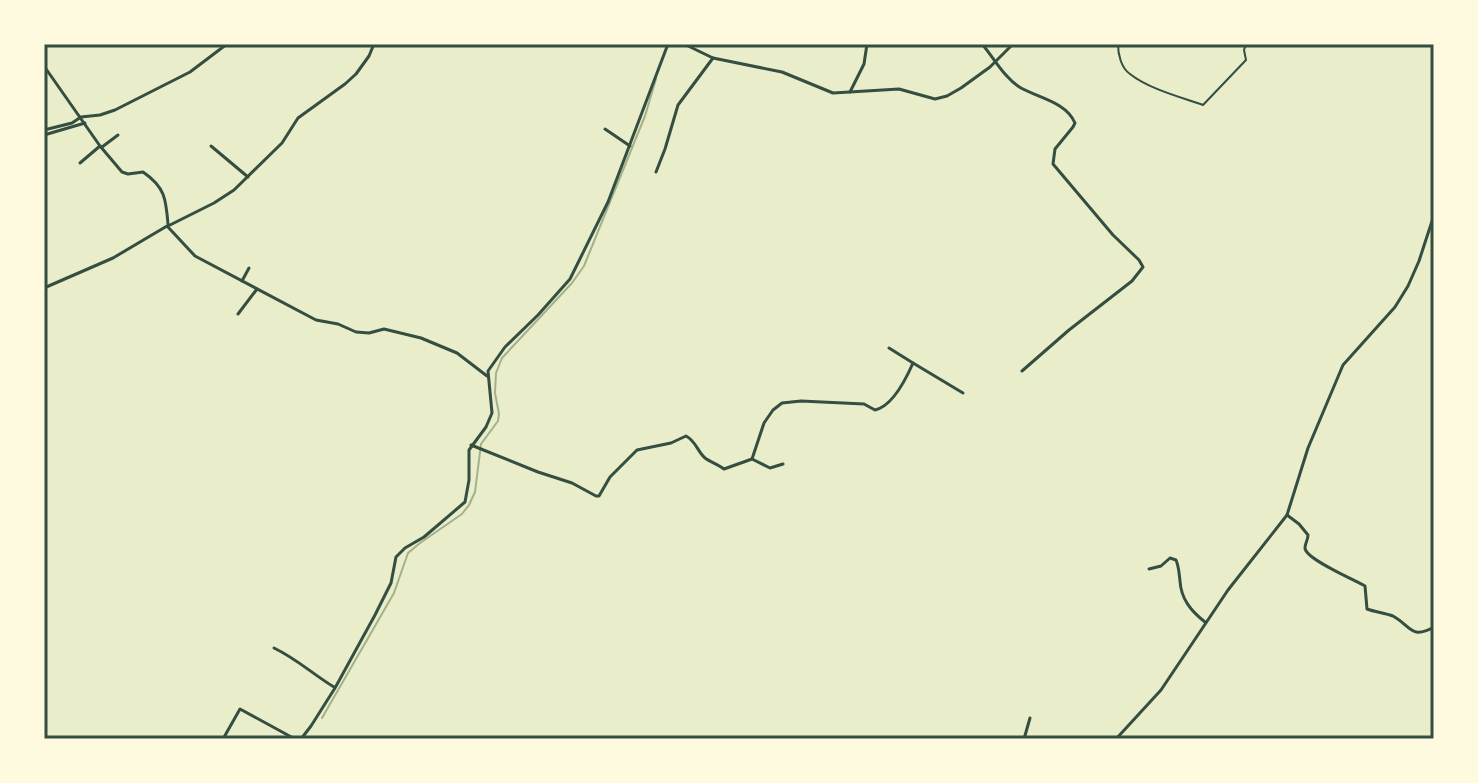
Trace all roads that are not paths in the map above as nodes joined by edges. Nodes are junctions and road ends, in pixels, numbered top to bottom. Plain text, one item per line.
1 (227, 44) edge
2 (374, 44) edge
3 (668, 44) edge
4 (684, 44) edge
5 (867, 44) edge
6 (982, 44) edge
7 (1013, 44) edge
8 (1118, 44) edge
9 (1246, 44) edge
10 (713, 58) junction
11 (996, 61) junction
12 (44, 66) edge
13 (850, 92) junction
14 (83, 120) junction
15 (605, 129) dead end
16 (44, 133) edge
17 (118, 135) dead end
18 (211, 146) dead end
19 (630, 146) junction
20 (101, 147) junction
21 (80, 163) dead end
22 (656, 172) dead end
23 (248, 177) junction
24 (1434, 215) edge
25 (168, 225) junction
26 (249, 268) dead end
27 (242, 281) junction
28 (44, 288) edge
29 (257, 289) junction
30 (238, 314) dead end
31 (889, 348) dead end
32 (913, 363) junction
33 (1022, 371) dead end
34 (487, 376) junction
35 (963, 393) dead end
36 (473, 445) junction
37 (752, 459) junction
38 (783, 464) dead end
39 (1287, 515) junction
40 (1149, 569) dead end
41 (1205, 622) junction
42 (1434, 627) edge
43 (274, 648) dead end
44 (335, 688) junction
45 (1030, 718) dead end
46 (223, 739) edge
47 (298, 739) edge
48 (1024, 739) edge
49 (1116, 739) edge

1 - 14 street
2 - 23 street
3 - 19 street
4 - 10 street
5 - 13 street
6 - 11 street
7 - 11 street
8 - 9 street
10 - 13 street
10 - 22 street
11 - 13 street
11 - 33 street
12 - 14 street
14 - 16 street
14 - 20 street
15 - 19 street
17 - 20 street
18 - 23 street
19 - 34 street
20 - 21 street
20 - 25 street
23 - 25 street
24 - 39 street
25 - 27 street
25 - 28 street
26 - 27 street
27 - 29 street
29 - 30 street
29 - 34 street
31 - 32 street
32 - 35 street
32 - 37 street
34 - 36 street
36 - 37 street
36 - 44 street
37 - 38 street
39 - 41 street
39 - 42 street
40 - 41 street
41 - 49 street
43 - 44 street
44 - 47 street
45 - 48 street
46 - 47 street

